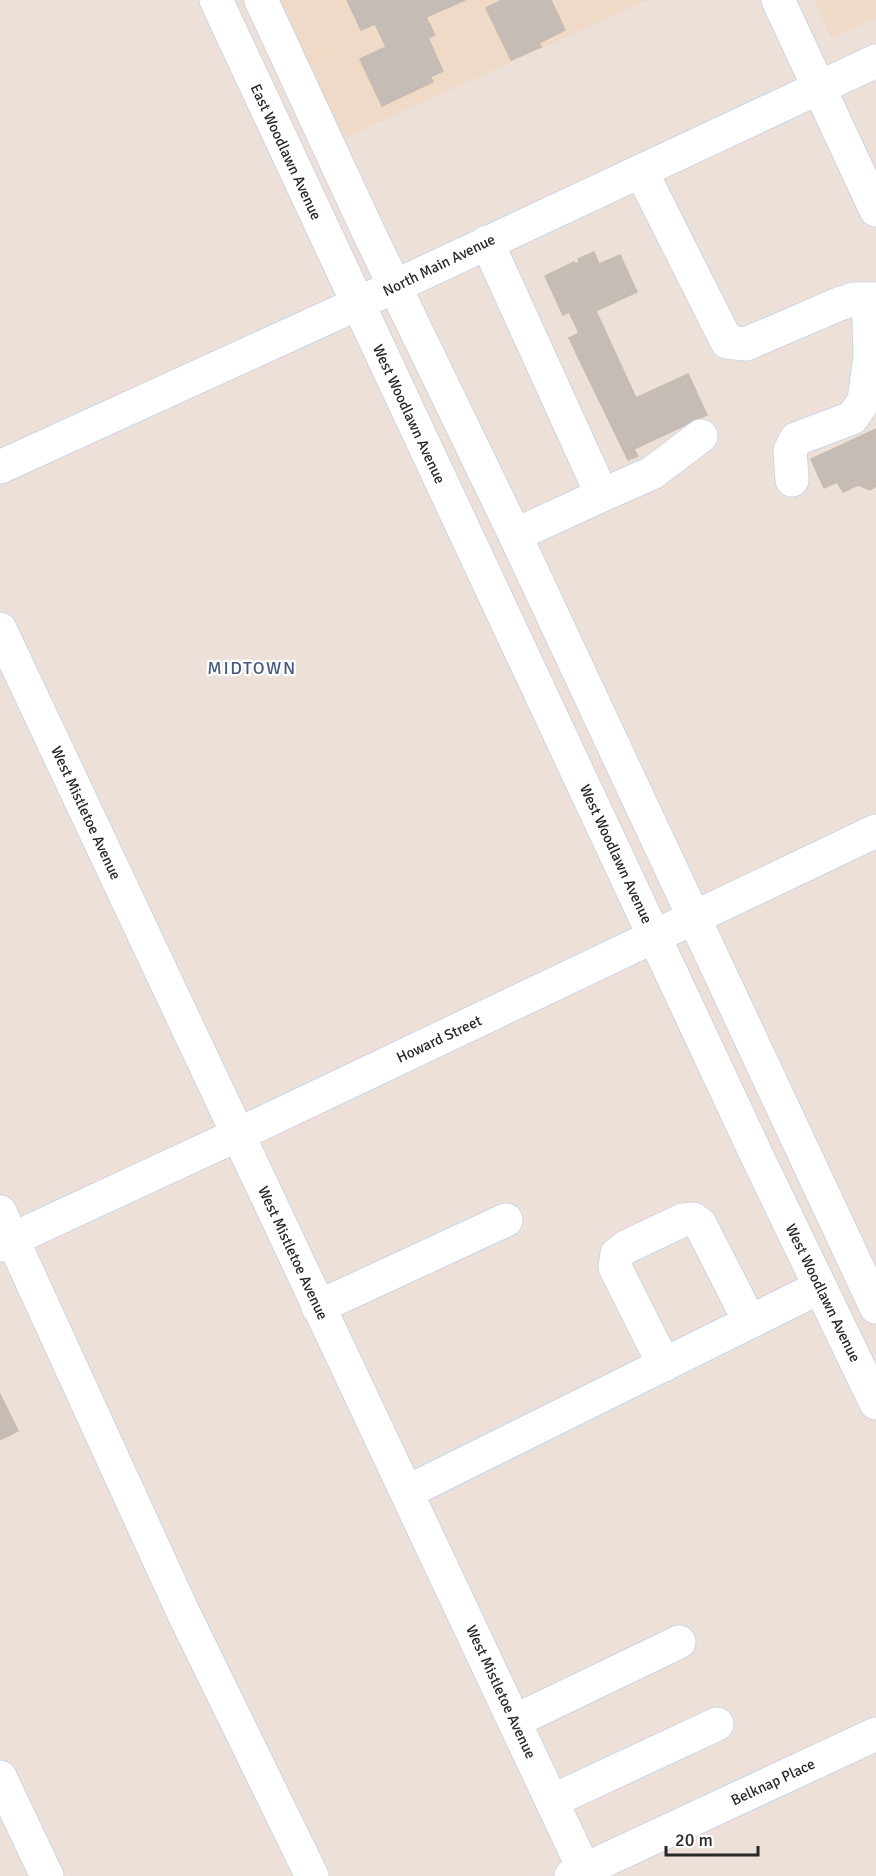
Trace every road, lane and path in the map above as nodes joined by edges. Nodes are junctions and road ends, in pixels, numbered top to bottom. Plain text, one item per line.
1 (216, 0) edge
2 (261, 0) edge
3 (778, 0) edge
4 (876, 61) edge
5 (820, 87) junction
6 (641, 171) junction
7 (876, 210) edge
8 (487, 242) junction
9 (396, 286) junction
10 (876, 298) edge
11 (357, 304) junction
12 (876, 305) edge
13 (701, 436) dead end
14 (0, 467) edge
15 (792, 480) dead end
16 (602, 495) junction
17 (515, 535) junction
18 (0, 629) edge
19 (876, 831) edge
20 (694, 918) junction
21 (654, 936) junction
22 (237, 1135) junction
23 (506, 1220) dead end
24 (4, 1232) edge
25 (820, 1287) junction
26 (876, 1307) edge
27 (318, 1308) junction
28 (750, 1322) junction
29 (664, 1365) junction
30 (876, 1403) edge
31 (407, 1492) junction
32 (679, 1642) dead end
33 (514, 1721) junction
34 (717, 1724) dead end
35 (876, 1734) edge
36 (0, 1777) edge
37 (552, 1801) junction
38 (581, 1874) edge
39 (47, 1876) edge
40 (312, 1876) edge

1 - 11 street, East Woodlawn Avenue
2 - 9 street
3 - 5 street
4 - 5 street, North Main Avenue
5 - 6 street, North Main Avenue
5 - 7 street
6 - 8 street, North Main Avenue
6 - 10 street
8 - 9 street, North Main Avenue
8 - 16 street
9 - 11 street, North Main Avenue
9 - 17 street
11 - 14 street, North Main Avenue
11 - 21 street, West Woodlawn Avenue
12 - 15 street
13 - 16 street
16 - 17 street
17 - 20 street
18 - 22 street, West Mistletoe Avenue
19 - 20 street, Howard Street
20 - 21 street, Howard Street
20 - 26 street
21 - 22 street, Howard Street
21 - 25 street, West Woodlawn Avenue
22 - 24 street, Howard Street
22 - 27 street, West Mistletoe Avenue
23 - 27 street
24 - 40 street
25 - 28 street
25 - 30 street, West Woodlawn Avenue
27 - 31 street, West Mistletoe Avenue
28 - 29 street
28 - 29 street
29 - 31 street
31 - 33 street, West Mistletoe Avenue
32 - 33 street
33 - 37 street, West Mistletoe Avenue
34 - 37 street
35 - 38 street, Belknap Place
36 - 39 street
37 - 38 street, West Mistletoe Avenue

